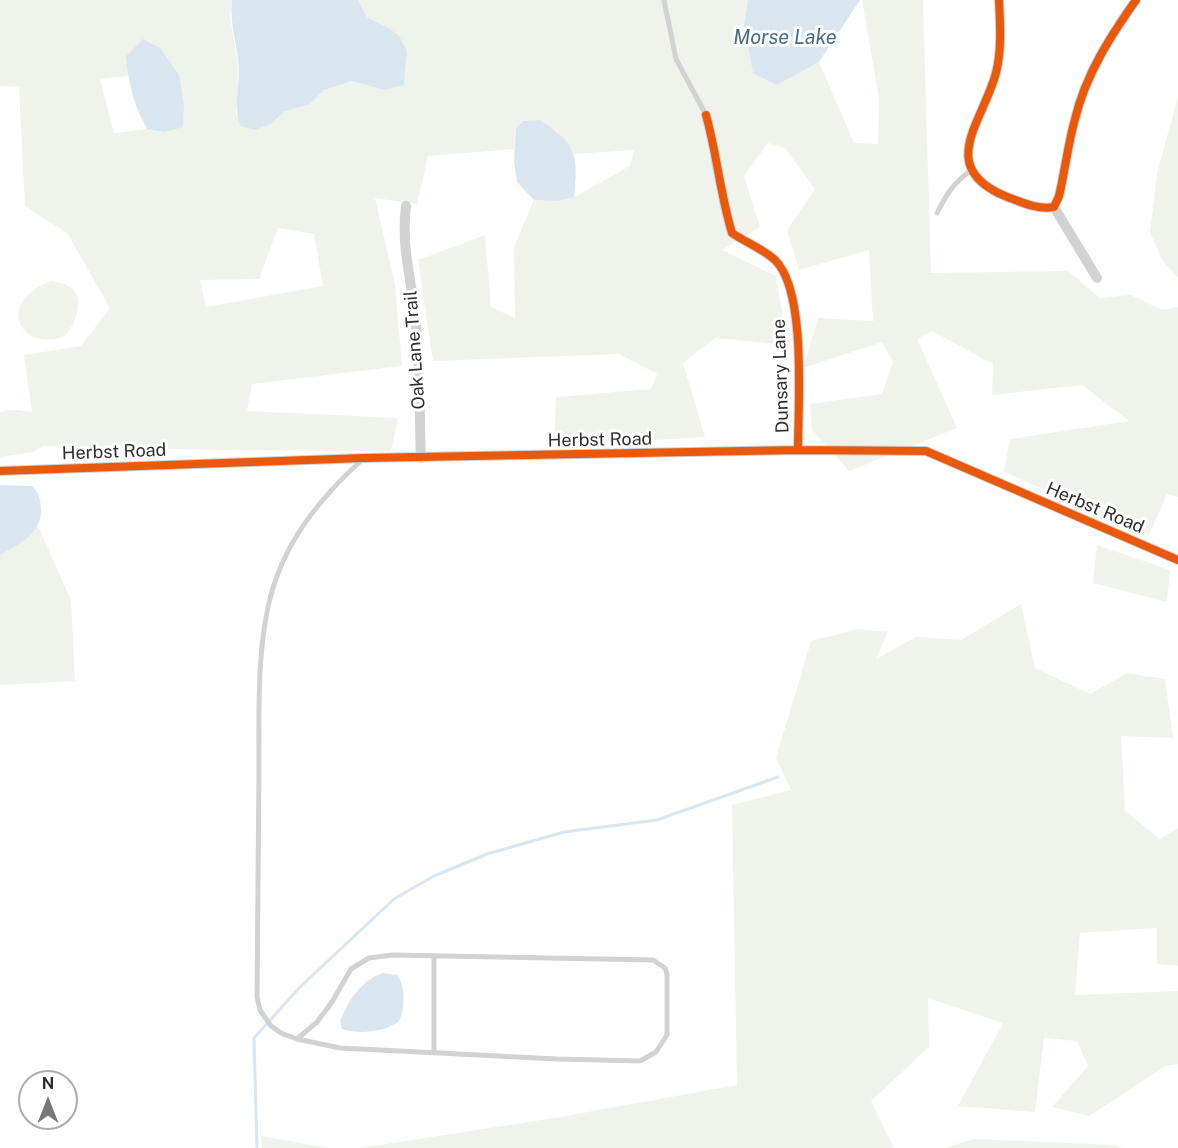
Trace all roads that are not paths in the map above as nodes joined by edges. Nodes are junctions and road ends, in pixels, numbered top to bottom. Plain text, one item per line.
1 (664, 0) edge
2 (999, 0) edge
3 (1136, 0) edge
4 (706, 115) joint
5 (970, 171) junction
6 (406, 206) dead end
7 (1054, 207) junction
8 (938, 213) dead end
9 (1098, 278) dead end
10 (798, 450) junction
11 (364, 458) junction
12 (421, 458) junction
13 (0, 471) edge
14 (1178, 560) edge
15 (434, 956) junction
16 (297, 1039) junction
17 (434, 1052) junction

1 - 4 lane
2 - 5 street
3 - 7 street
4 - 10 street, Dunsary Lane
5 - 7 street
5 - 8 lane
6 - 12 street, Oak Lane Trail
7 - 9 street
10 - 12 street, Herbst Road
10 - 14 street, Herbst Road
11 - 12 street, Herbst Road
11 - 13 street, Herbst Road
11 - 16 lane
15 - 16 lane
15 - 17 lane
15 - 17 lane
16 - 17 lane

